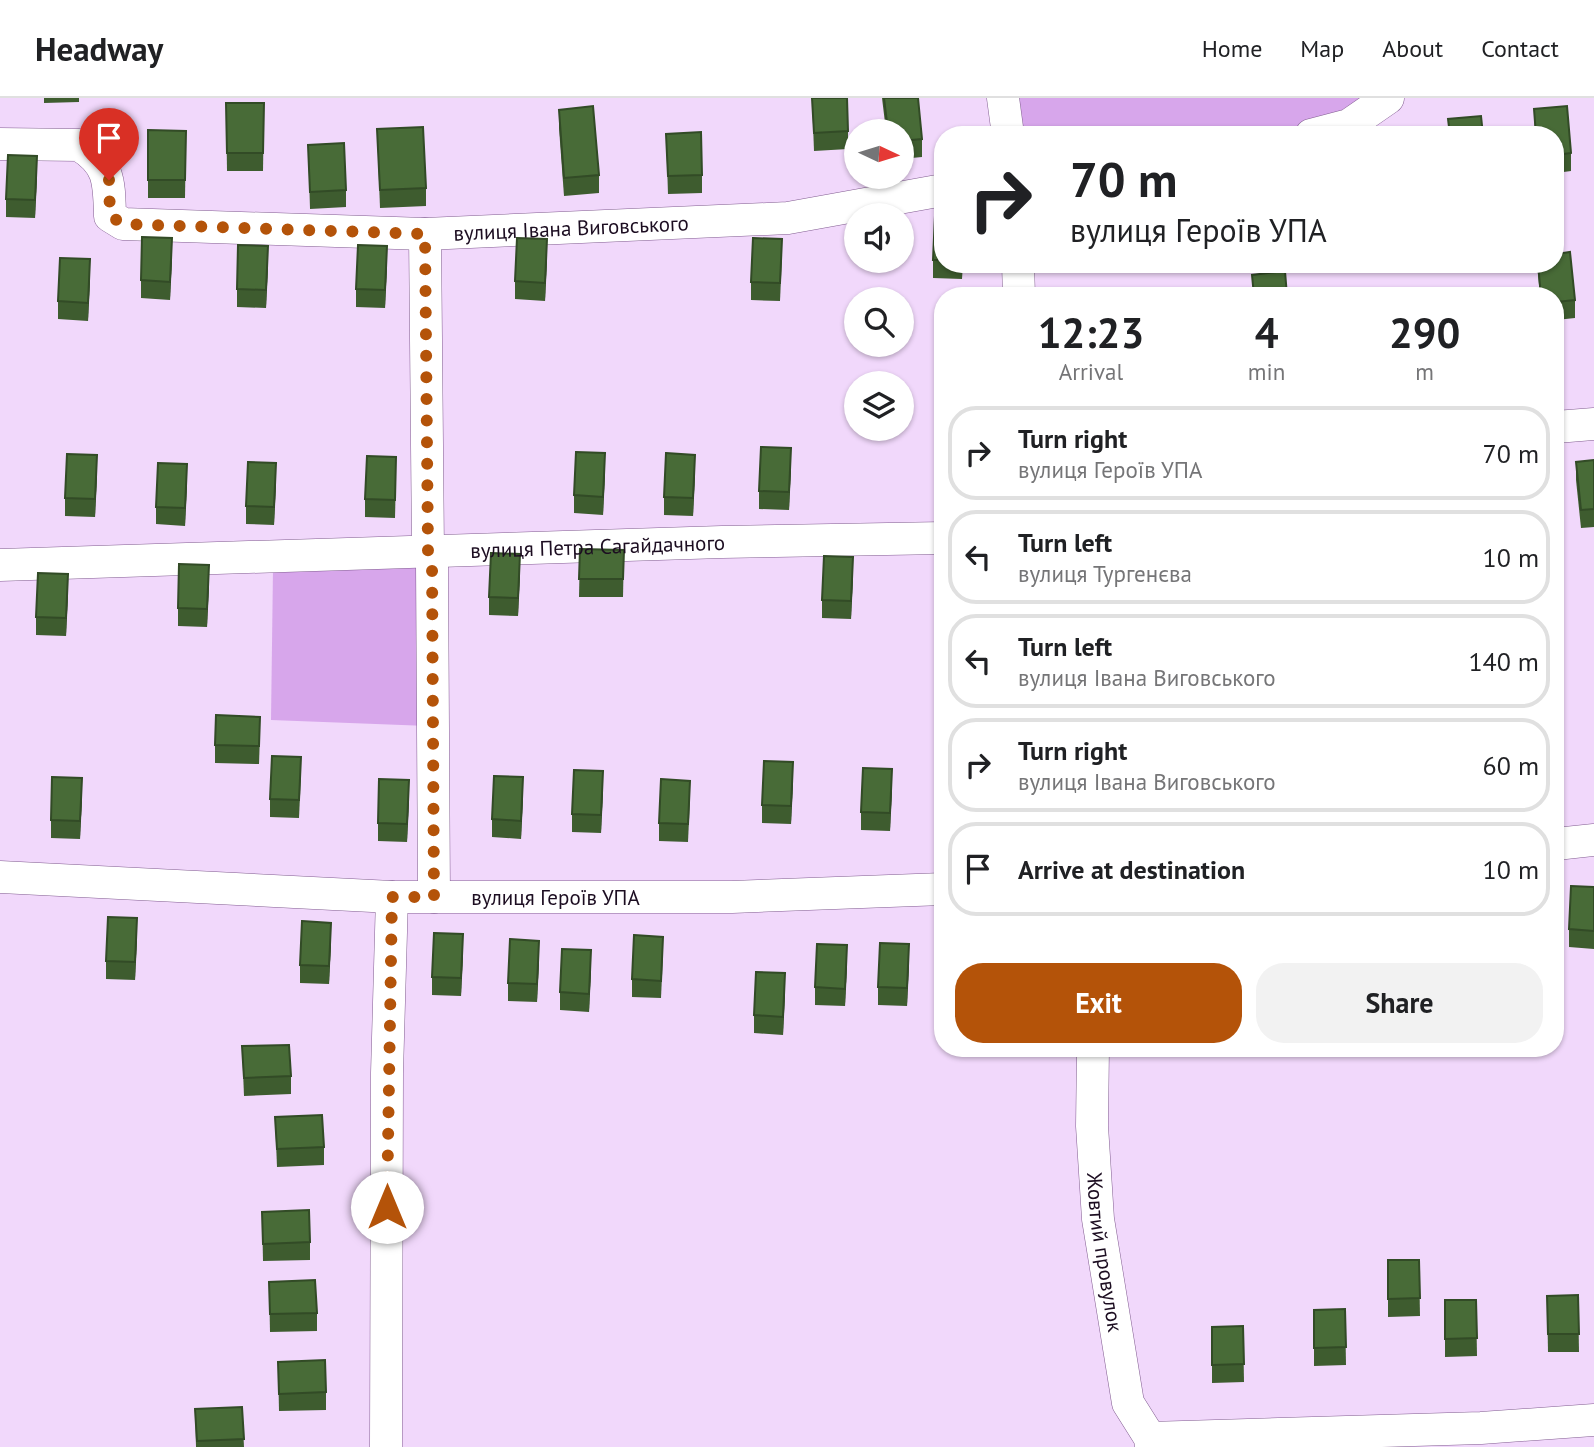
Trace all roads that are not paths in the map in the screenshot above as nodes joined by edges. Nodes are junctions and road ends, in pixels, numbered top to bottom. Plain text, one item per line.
1 (1003, 98) edge
2 (1388, 98) edge
3 (1007, 126) edge
4 (1345, 126) edge
5 (0, 144) edge
6 (934, 192) edge
7 (425, 234) junction
8 (1594, 424) edge
9 (1564, 426) edge
10 (934, 538) edge
11 (428, 551) junction
12 (0, 565) edge
13 (1594, 840) edge
14 (1564, 843) edge
15 (0, 877) edge
16 (934, 889) edge
17 (392, 897) junction
18 (434, 897) junction
19 (1093, 1057) edge
20 (1594, 1420) edge
21 (1150, 1443) edge
22 (386, 1447) edge

1 - 3 street
2 - 4 street
5 - 7 street, вулиця Івана Виговського
6 - 7 street, вулиця Івана Виговського
7 - 11 street
8 - 9 street
10 - 11 street, вулиця Петра Сагайдачного
11 - 12 street, вулиця Петра Сагайдачного
11 - 18 street
13 - 14 street
15 - 17 street, вулиця Героїв УПА
16 - 18 street, вулиця Героїв УПА
17 - 18 street, вулиця Героїв УПА
17 - 22 street
19 - 21 street, Жовтий провулок
20 - 21 street

